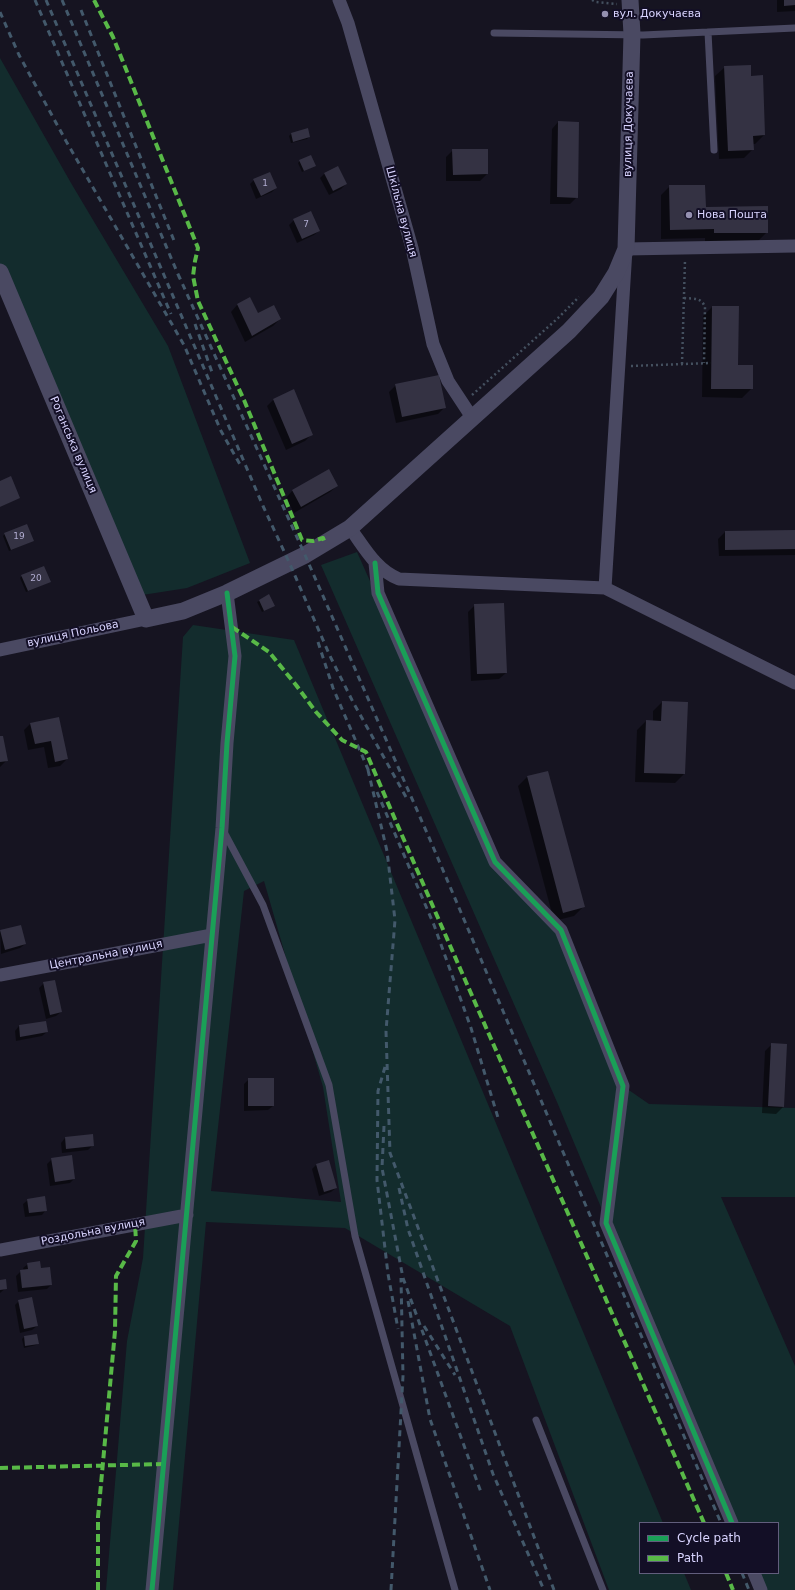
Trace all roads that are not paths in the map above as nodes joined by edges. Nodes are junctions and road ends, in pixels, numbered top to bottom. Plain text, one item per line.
1 (338, 0) edge
2 (626, 2) edge
3 (795, 28) edge
4 (708, 32) junction
5 (494, 33) dead end
6 (632, 34) junction
7 (714, 150) dead end
8 (795, 246) edge
9 (626, 248) junction
10 (0, 272) edge
11 (473, 419) junction
12 (350, 528) junction
13 (375, 563) junction
14 (605, 588) junction
15 (227, 593) junction
16 (146, 619) junction
17 (0, 650) edge
18 (795, 683) edge
19 (222, 828) junction
20 (212, 935) junction
21 (0, 974) edge
22 (186, 1215) junction
23 (0, 1250) edge
24 (536, 1420) dead end
25 (732, 1522) edge
26 (754, 1574) edge
27 (152, 1590) edge
28 (455, 1590) edge
29 (603, 1590) edge
30 (761, 1590) edge

1 - 11 street, Шкільна вулиця
2 - 6 street, вулиця Докучаєва
3 - 4 lane
4 - 6 lane
4 - 7 lane
5 - 6 lane
6 - 9 street, вулиця Докучаєва
8 - 9 street
9 - 11 street
9 - 14 street
10 - 16 street, Роганська вулиця
11 - 12 street
12 - 13 street
12 - 15 street
13 - 14 street
13 - 25 street
14 - 18 street
15 - 16 street
15 - 19 street
16 - 17 street, вулиця Польова
19 - 20 street
19 - 28 lane
20 - 21 street, Центральна вулиця
20 - 22 street
22 - 23 street, Роздольна вулиця
22 - 27 street
24 - 29 lane
26 - 30 street

